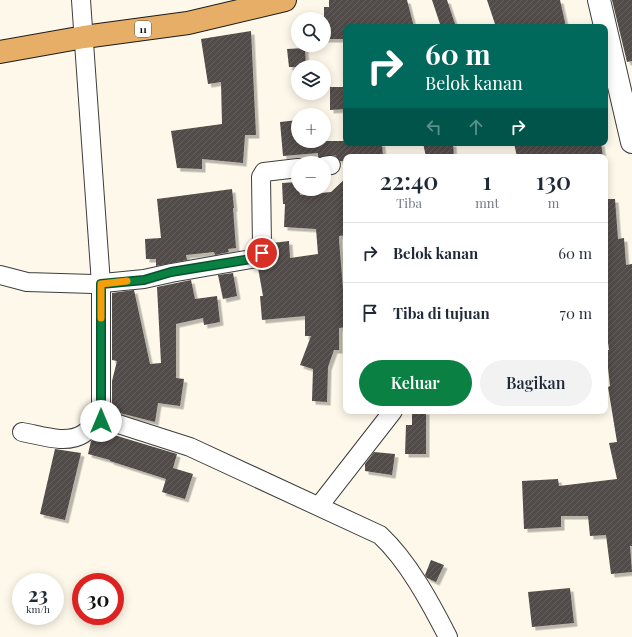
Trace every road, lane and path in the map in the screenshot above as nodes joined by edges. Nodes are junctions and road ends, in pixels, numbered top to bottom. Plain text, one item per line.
1 (81, 0) edge
2 (285, 0) edge
3 (599, 0) edge
4 (605, 24) edge
5 (84, 37) junction
6 (608, 39) edge
7 (0, 52) edge
8 (632, 142) edge
9 (291, 169) edge
10 (0, 275) edge
11 (101, 284) junction
12 (391, 414) edge
13 (101, 421) junction
14 (22, 432) dead end
15 (319, 506) junction
16 (448, 637) edge

1 - 5 street
2 - 5 highway, 11
3 - 4 street
5 - 7 highway, 11
5 - 11 street
6 - 8 street
9 - 11 street
10 - 11 street
11 - 13 street
12 - 15 street
13 - 14 street
13 - 15 street
15 - 16 street

